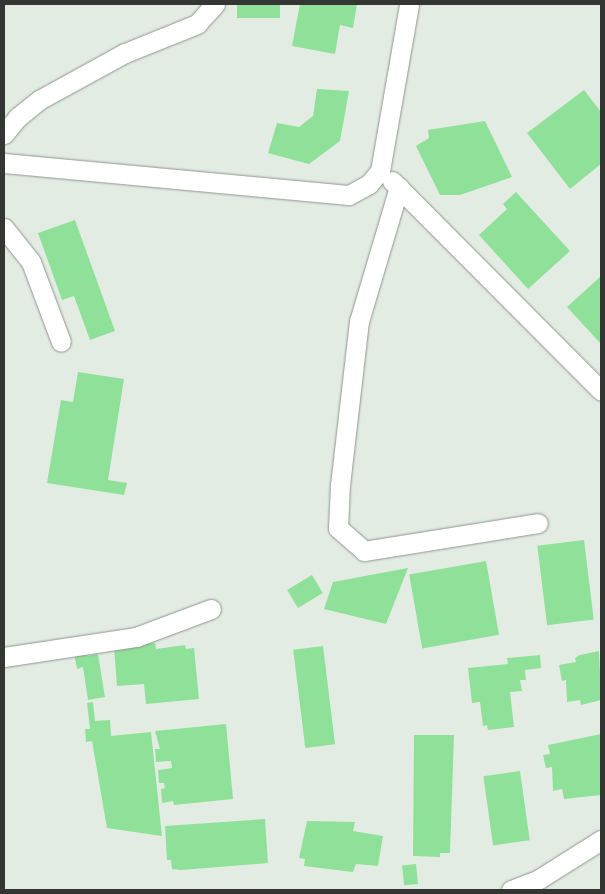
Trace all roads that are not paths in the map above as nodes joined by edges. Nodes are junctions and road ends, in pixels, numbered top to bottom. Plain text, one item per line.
1 (215, 4) edge
2 (409, 4) edge
3 (4, 134) edge
4 (4, 163) edge
5 (380, 171) junction
6 (399, 187) junction
7 (4, 228) edge
8 (61, 342) dead end
9 (601, 391) edge
10 (538, 523) dead end
11 (211, 609) dead end
12 (4, 657) edge
13 (601, 840) edge
14 (511, 890) edge

1 - 3 street
2 - 5 street
4 - 5 street
5 - 6 street
6 - 9 street
6 - 10 street
7 - 8 street
11 - 12 street
13 - 14 street

